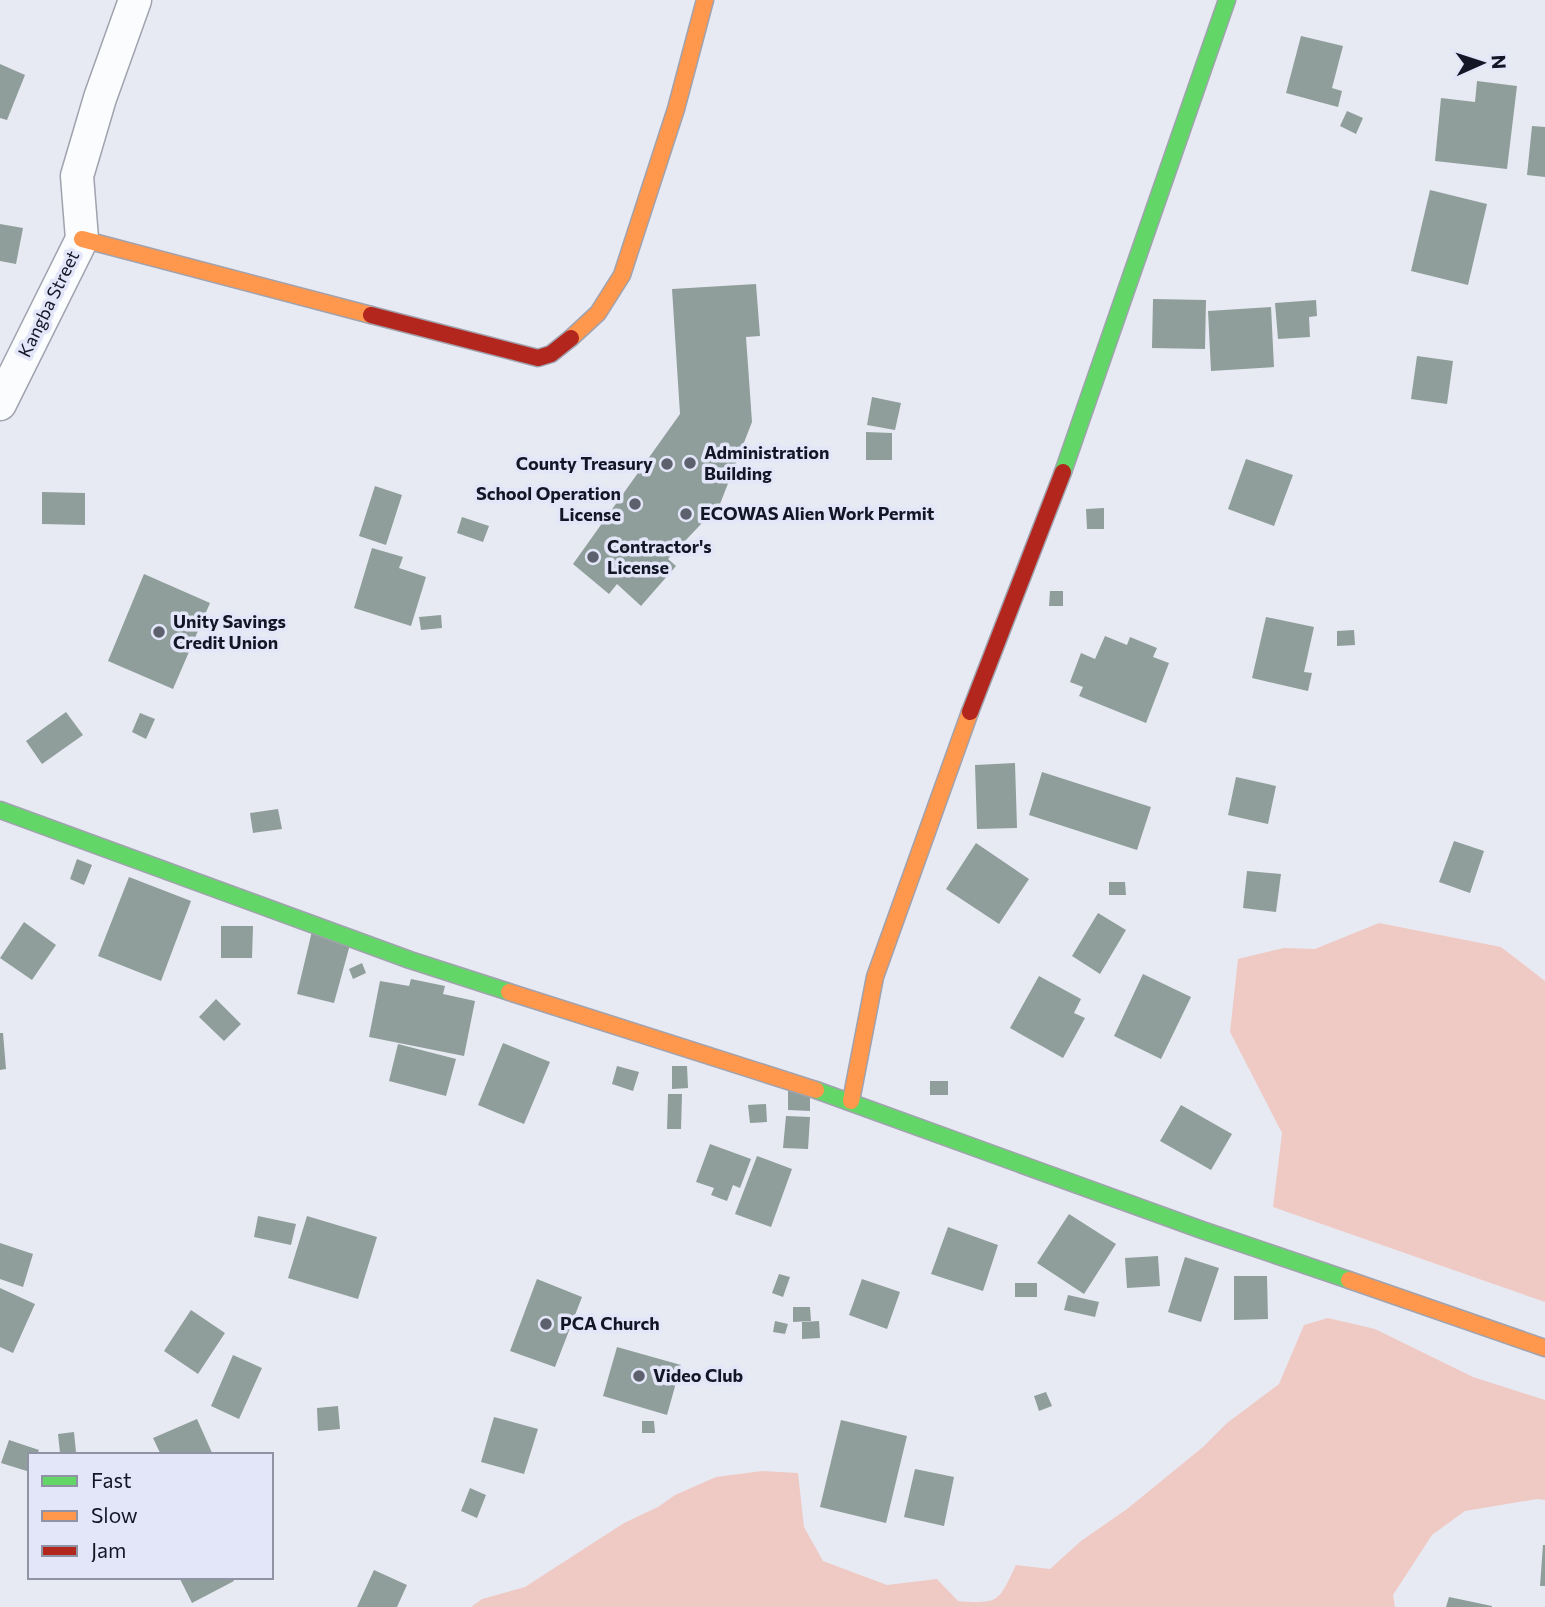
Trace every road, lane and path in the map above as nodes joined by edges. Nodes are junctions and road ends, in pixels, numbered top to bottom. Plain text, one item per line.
1 (135, 0) edge
2 (705, 0) edge
3 (1227, 0) edge
4 (82, 239) junction
5 (0, 404) edge
6 (0, 810) edge
7 (850, 1101) junction
8 (1545, 1348) edge

1 - 4 street, Kangba Street
2 - 4 street
3 - 7 street
4 - 5 street, Kangba Street
6 - 7 street
7 - 8 street

